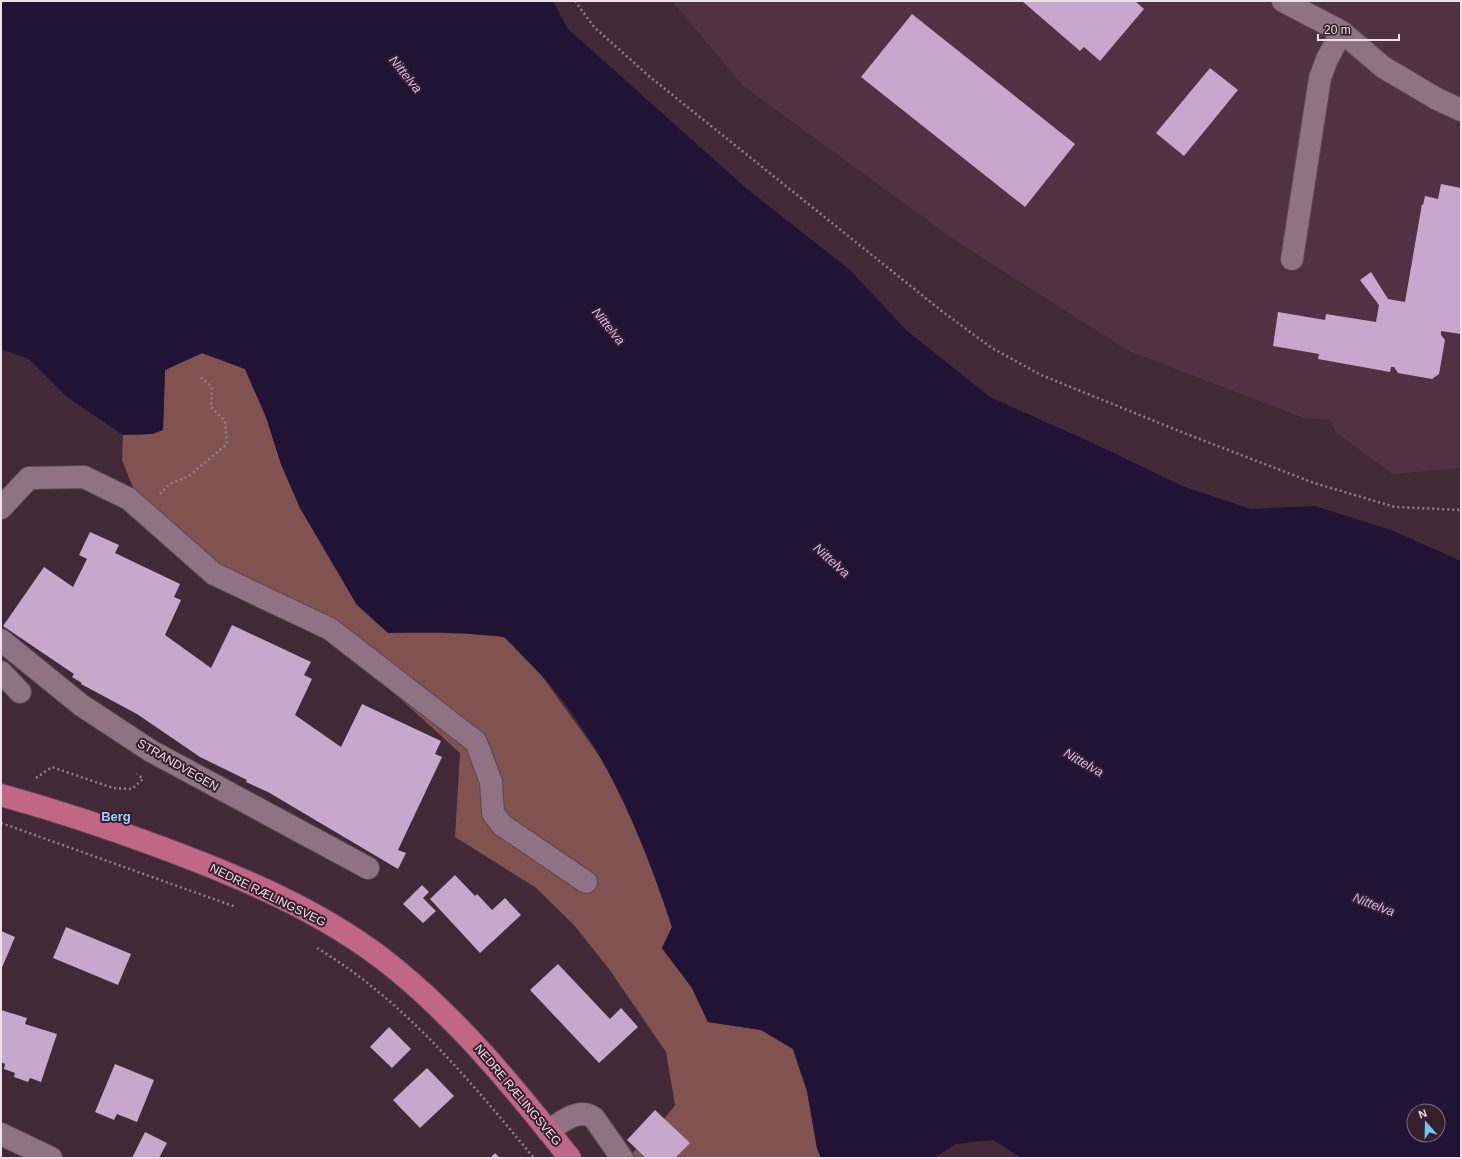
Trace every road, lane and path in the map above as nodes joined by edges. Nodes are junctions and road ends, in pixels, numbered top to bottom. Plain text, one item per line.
1 (575, 1) edge
2 (1283, 1) edge
3 (1342, 32) junction
4 (1461, 110) edge
5 (1292, 259) dead end
6 (199, 376) dead end
7 (1, 508) edge
8 (142, 510) junction
9 (1461, 510) edge
10 (1, 640) edge
11 (1, 672) edge
12 (20, 692) dead end
13 (132, 770) dead end
14 (36, 778) dead end
15 (1, 795) edge
16 (1, 823) edge
17 (368, 868) dead end
18 (586, 882) dead end
19 (240, 908) dead end
20 (314, 946) dead end
21 (548, 1131) junction
22 (1, 1134) edge
23 (51, 1158) edge
24 (534, 1158) edge
25 (570, 1158) edge
26 (622, 1158) edge

1 - 9 path
2 - 3 street
3 - 4 street
3 - 5 street
6 - 8 path
7 - 8 street
8 - 18 street
10 - 17 street, STRANDVEGEN
11 - 12 street
13 - 14 path
15 - 21 main road, NEDRE RÆLINGSVEG
16 - 19 path
20 - 24 path
21 - 25 main road, NEDRE RÆLINGSVEG
21 - 26 street
22 - 23 street

